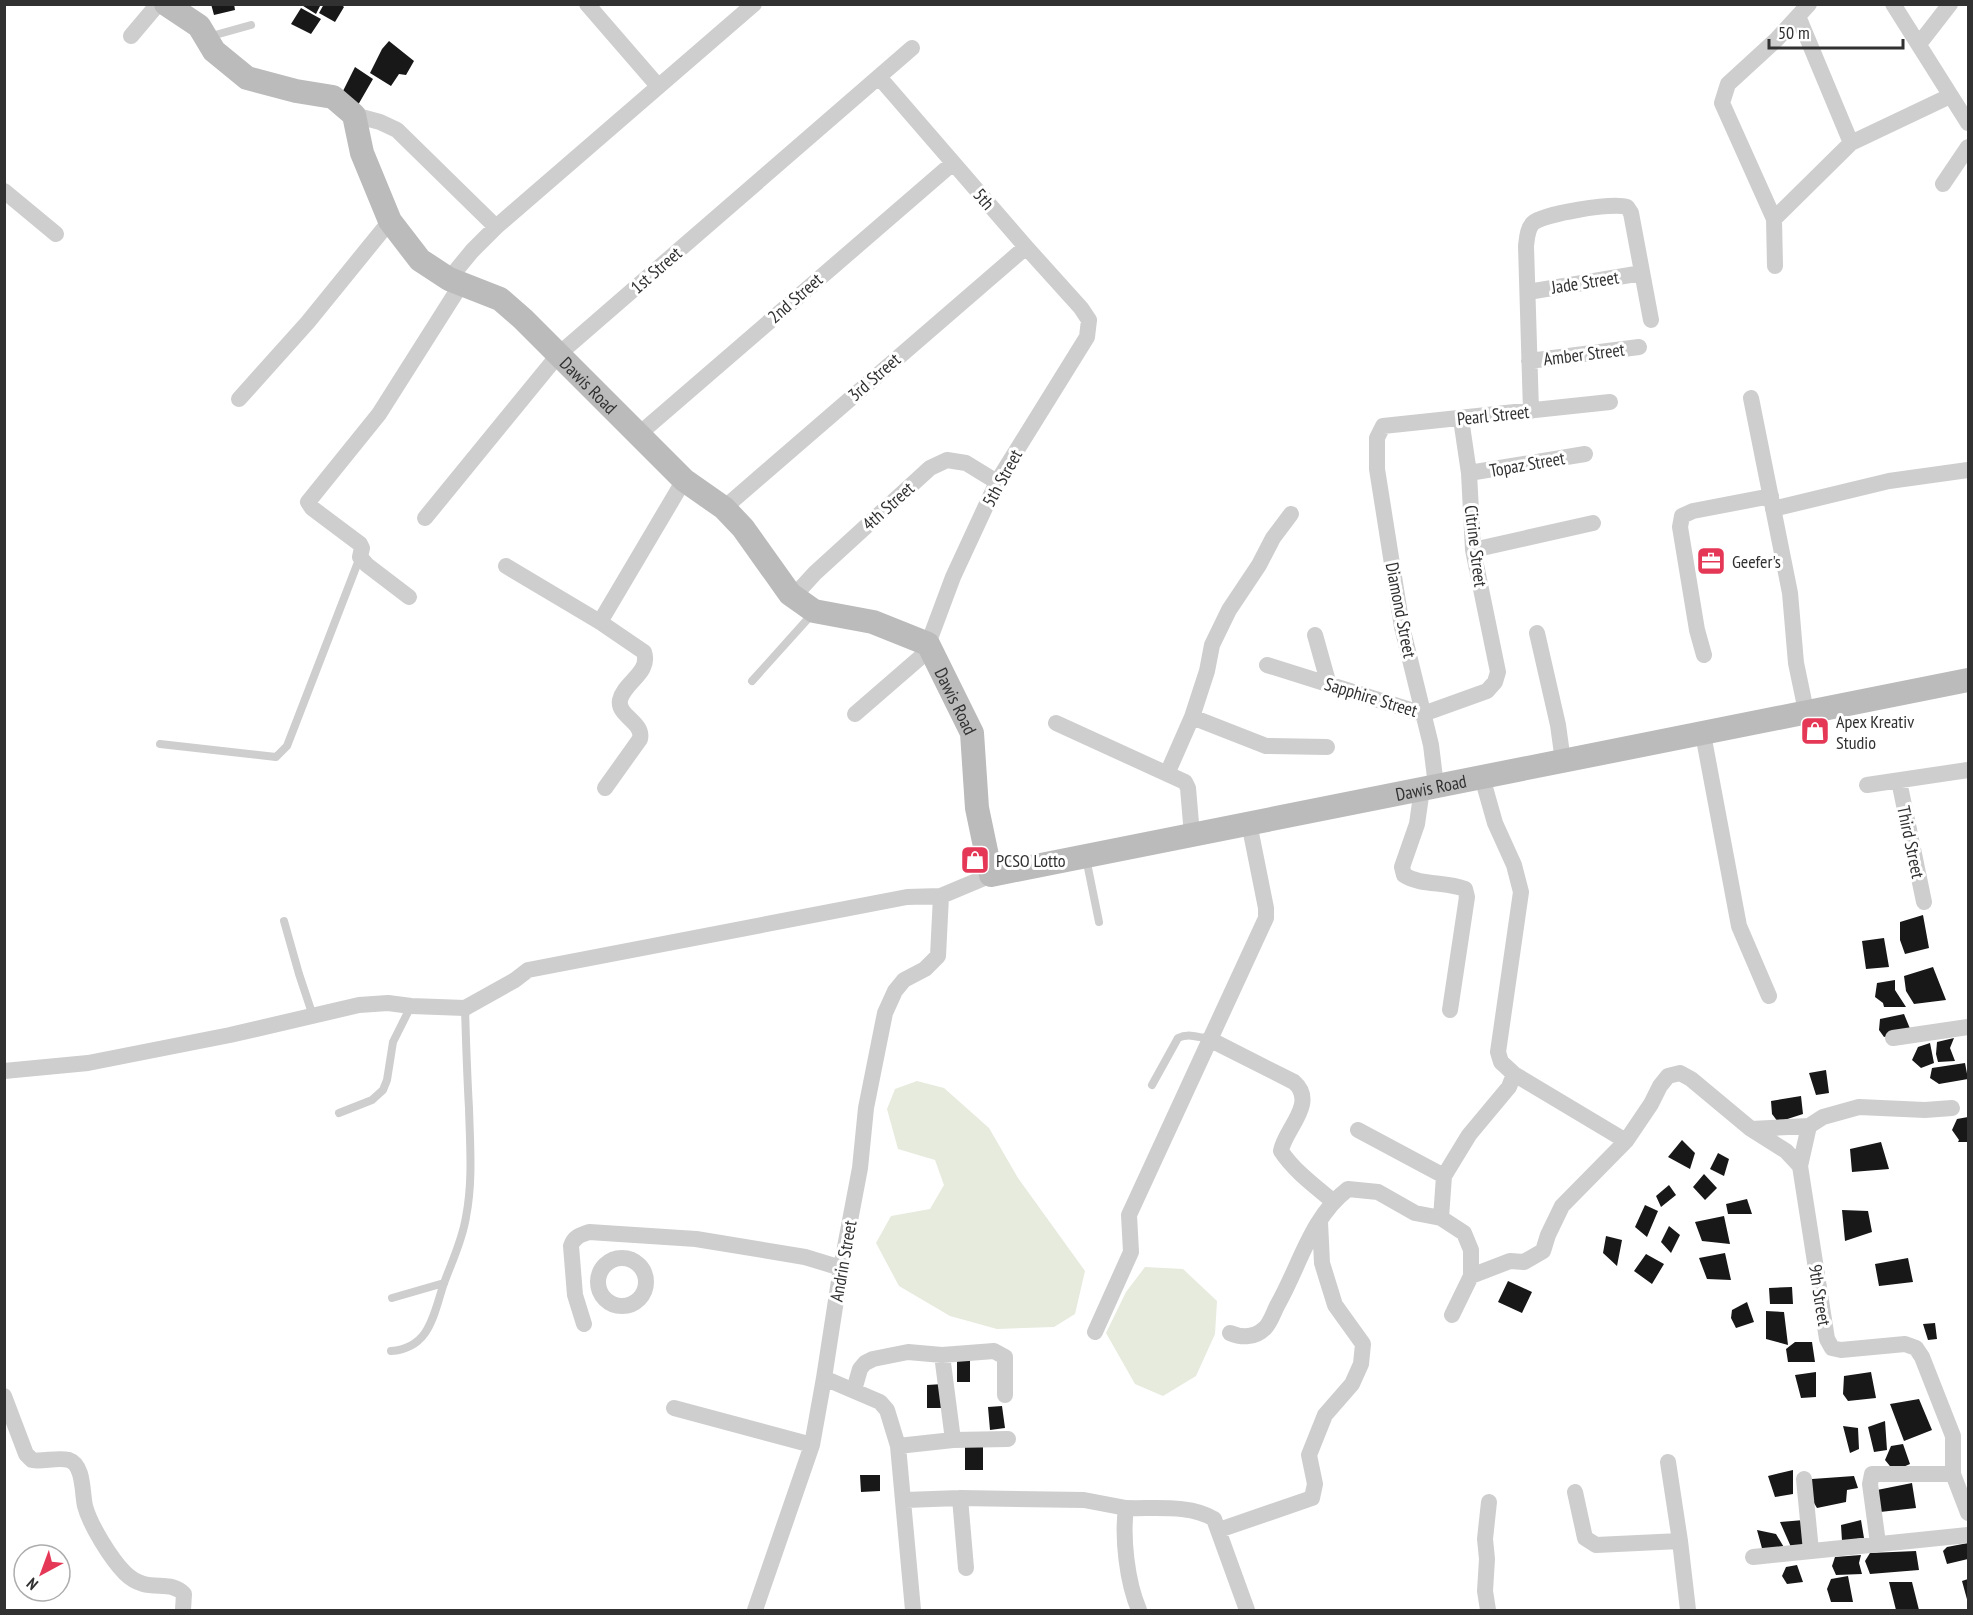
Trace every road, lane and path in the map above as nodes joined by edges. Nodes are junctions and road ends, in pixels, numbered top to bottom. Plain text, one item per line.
1 (158, 4) edge
2 (166, 4) edge
3 (587, 4) edge
4 (754, 4) edge
5 (1893, 4) edge
6 (1950, 4) edge
7 (1803, 10) edge
8 (251, 25) dead end
9 (131, 36) dead end
10 (206, 38) junction
11 (1919, 44) junction
12 (912, 48) dead end
13 (879, 77) junction
14 (658, 86) junction
15 (1950, 96) junction
16 (354, 115) junction
17 (1968, 123) edge
18 (1851, 143) junction
19 (1968, 147) edge
20 (953, 163) junction
21 (1943, 184) dead end
22 (4, 191) edge
23 (1774, 219) junction
24 (390, 221) junction
25 (496, 227) junction
26 (56, 234) dead end
27 (1026, 247) junction
28 (1775, 266) dead end
29 (1642, 273) junction
30 (455, 281) junction
31 (1528, 292) junction
32 (1089, 320) joint
33 (1651, 320) dead end
34 (1639, 347) dead end
35 (559, 354) junction
36 (1529, 361) junction
37 (1751, 398) dead end
38 (239, 399) dead end
39 (1610, 402) dead end
40 (1531, 411) junction
41 (1461, 419) junction
42 (1379, 432) joint
43 (638, 435) junction
44 (1585, 454) dead end
45 (1968, 470) edge
46 (1469, 473) junction
47 (684, 480) junction
48 (997, 482) junction
49 (1772, 502) junction
50 (724, 508) junction
51 (1291, 514) dead end
52 (425, 518) dead end
53 (1593, 523) dead end
54 (1473, 550) junction
55 (360, 557) junction
56 (506, 566) dead end
57 (409, 597) dead end
58 (793, 597) junction
59 (814, 611) junction
60 (600, 622) junction
61 (1538, 633) dead end
62 (1315, 636) dead end
63 (929, 646) junction
64 (1704, 655) dead end
65 (1267, 665) dead end
66 (1498, 672) joint
67 (1968, 680) edge
68 (752, 681) dead end
69 (1329, 685) junction
70 (1806, 711) junction
71 (855, 714) dead end
72 (1423, 714) junction
73 (1192, 717) junction
74 (1056, 723) dead end
75 (1703, 734) junction
76 (160, 744) dead end
77 (1327, 747) dead end
78 (1563, 762) junction
79 (1968, 770) edge
80 (1167, 774) junction
81 (1482, 777) junction
82 (1899, 782) junction
83 (1867, 785) dead end
84 (605, 788) dead end
85 (1429, 788) junction
86 (1250, 823) junction
87 (1192, 835) junction
88 (1085, 856) junction
89 (991, 875) junction
90 (941, 896) junction
91 (1924, 902) dead end
92 (284, 921) dead end
93 (1099, 922) dead end
94 (1769, 996) dead end
95 (411, 1006) junction
96 (465, 1008) junction
97 (1450, 1010) dead end
98 (314, 1016) junction
99 (1968, 1027) edge
100 (1893, 1038) dead end
101 (1209, 1039) junction
102 (4, 1071) edge
103 (1514, 1074) junction
104 (1152, 1085) dead end
105 (1952, 1108) dead end
106 (339, 1113) dead end
107 (1809, 1126) junction
108 (1751, 1129) junction
109 (1358, 1130) dead end
110 (1626, 1141) junction
111 (1800, 1166) junction
112 (1444, 1176) junction
113 (1334, 1202) junction
114 (1441, 1218) junction
115 (1320, 1222) junction
116 (629, 1234) junction
117 (624, 1258) dead end
118 (841, 1268) junction
119 (1471, 1276) junction
120 (444, 1283) junction
121 (392, 1298) dead end
122 (1452, 1315) dead end
123 (584, 1324) dead end
124 (1095, 1332) dead end
125 (1230, 1333) dead end
126 (391, 1351) dead end
127 (942, 1355) junction
128 (824, 1378) junction
129 (854, 1390) junction
130 (1005, 1395) dead end
131 (4, 1396) edge
132 (674, 1408) dead end
133 (1008, 1439) dead end
134 (953, 1440) junction
135 (812, 1444) junction
136 (898, 1446) junction
137 (1668, 1462) dead end
138 (1953, 1474) junction
139 (1804, 1479) dead end
140 (1575, 1492) dead end
141 (960, 1498) junction
142 (904, 1500) junction
143 (1489, 1502) dead end
144 (1126, 1508) junction
145 (1968, 1513) edge
146 (1219, 1530) junction
147 (1968, 1535) edge
148 (1680, 1541) junction
149 (1878, 1543) junction
150 (1811, 1551) junction
151 (1753, 1557) dead end
152 (966, 1568) dead end
153 (183, 1611) edge
154 (755, 1611) edge
155 (913, 1611) edge
156 (1139, 1611) edge
157 (1247, 1611) edge
158 (1488, 1611) edge
159 (1688, 1611) edge

1 - 9 street
2 - 10 street
3 - 14 street
4 - 14 street
5 - 11 street
6 - 11 street
7 - 18 street
7 - 23 street
8 - 10 lane
10 - 16 street
11 - 15 street
12 - 13 street, 1st Street
13 - 20 street, 5th
13 - 35 street, 1st Street
14 - 25 street
15 - 17 street
15 - 18 street
16 - 24 street, Dawis Road
16 - 25 street
18 - 23 street
19 - 21 street
20 - 27 street, 5th
20 - 43 street, 2nd Street
22 - 26 street
23 - 28 street
24 - 30 street, Dawis Road
24 - 38 street
25 - 30 street
27 - 32 street, 5th
27 - 50 street, 3rd Street
29 - 31 street, Jade Street
29 - 31 street
29 - 33 street
30 - 35 street, Dawis Road
30 - 55 street
31 - 36 street
32 - 48 street, 5th Street
34 - 36 street, Amber Street
35 - 43 street, Dawis Road
35 - 52 street, 1st Street
36 - 40 street
37 - 49 street
39 - 40 street, Pearl Street
40 - 41 street, Pearl Street
41 - 42 street, Pearl Street
41 - 46 street, Citrine Street
42 - 72 street, Diamond Street
43 - 47 street, Dawis Road
44 - 46 street, Topaz Street
45 - 49 street
46 - 54 street, Citrine Street
47 - 50 street, Dawis Road
47 - 60 street
48 - 58 street, 4th Street
48 - 63 street, 5th Street
49 - 64 street
49 - 70 street
50 - 58 street, Dawis Road
51 - 73 street
53 - 54 street
54 - 66 street, Citrine Street
55 - 57 street
55 - 76 lane
56 - 60 street
58 - 59 street, Dawis Road
59 - 63 street, Dawis Road
59 - 68 lane
60 - 84 street
61 - 78 street
62 - 69 street
63 - 71 street
63 - 89 street, Dawis Road
65 - 69 street, Sapphire Street
66 - 72 street, Sapphire Street
67 - 70 street, Dawis Road
69 - 72 street, Sapphire Street
70 - 75 street, Dawis Road
72 - 85 street, Diamond Street
73 - 77 street
73 - 80 street
74 - 80 street
75 - 78 street, Dawis Road
75 - 94 street
78 - 81 street, Dawis Road
79 - 82 street
80 - 87 street
81 - 85 street, Dawis Road
81 - 103 street
82 - 83 street
82 - 91 street, Third Street
85 - 86 street, Dawis Road
85 - 97 street, Diamond Street
86 - 87 street, Dawis Road
86 - 101 street
87 - 88 street, Dawis Road
88 - 89 street, Dawis Road
88 - 93 lane
89 - 90 street
90 - 96 street
90 - 118 street, Andrin Street
92 - 98 lane
95 - 96 street
95 - 98 street
95 - 106 lane
96 - 120 lane
98 - 102 street
99 - 100 street
101 - 104 lane
101 - 113 street
101 - 124 street
103 - 110 street
103 - 112 street
105 - 107 street
107 - 108 street
107 - 111 street, 9th Street
108 - 110 street
108 - 111 street
109 - 112 street
110 - 119 street
111 - 138 street, 9th Street
112 - 114 street
113 - 114 street
113 - 115 street
114 - 119 street
115 - 125 street
115 - 146 street
116 - 117 street
116 - 118 street
116 - 123 street
118 - 128 street, Andrin Street
119 - 122 street
120 - 121 lane
120 - 126 lane
127 - 129 street
127 - 130 street
127 - 134 street
128 - 129 street
128 - 135 street, Andrin Street
129 - 136 street
131 - 153 street
132 - 135 street
133 - 134 street
134 - 136 street
135 - 154 street, Andrin Street
136 - 142 street
137 - 148 street
138 - 145 street, 9th Street
138 - 149 street
139 - 150 street
140 - 148 street
141 - 142 street
141 - 144 street
141 - 152 street
142 - 155 street
143 - 158 street
144 - 146 street
144 - 156 street
146 - 157 street
147 - 149 street
148 - 159 street
149 - 150 street
150 - 151 street

